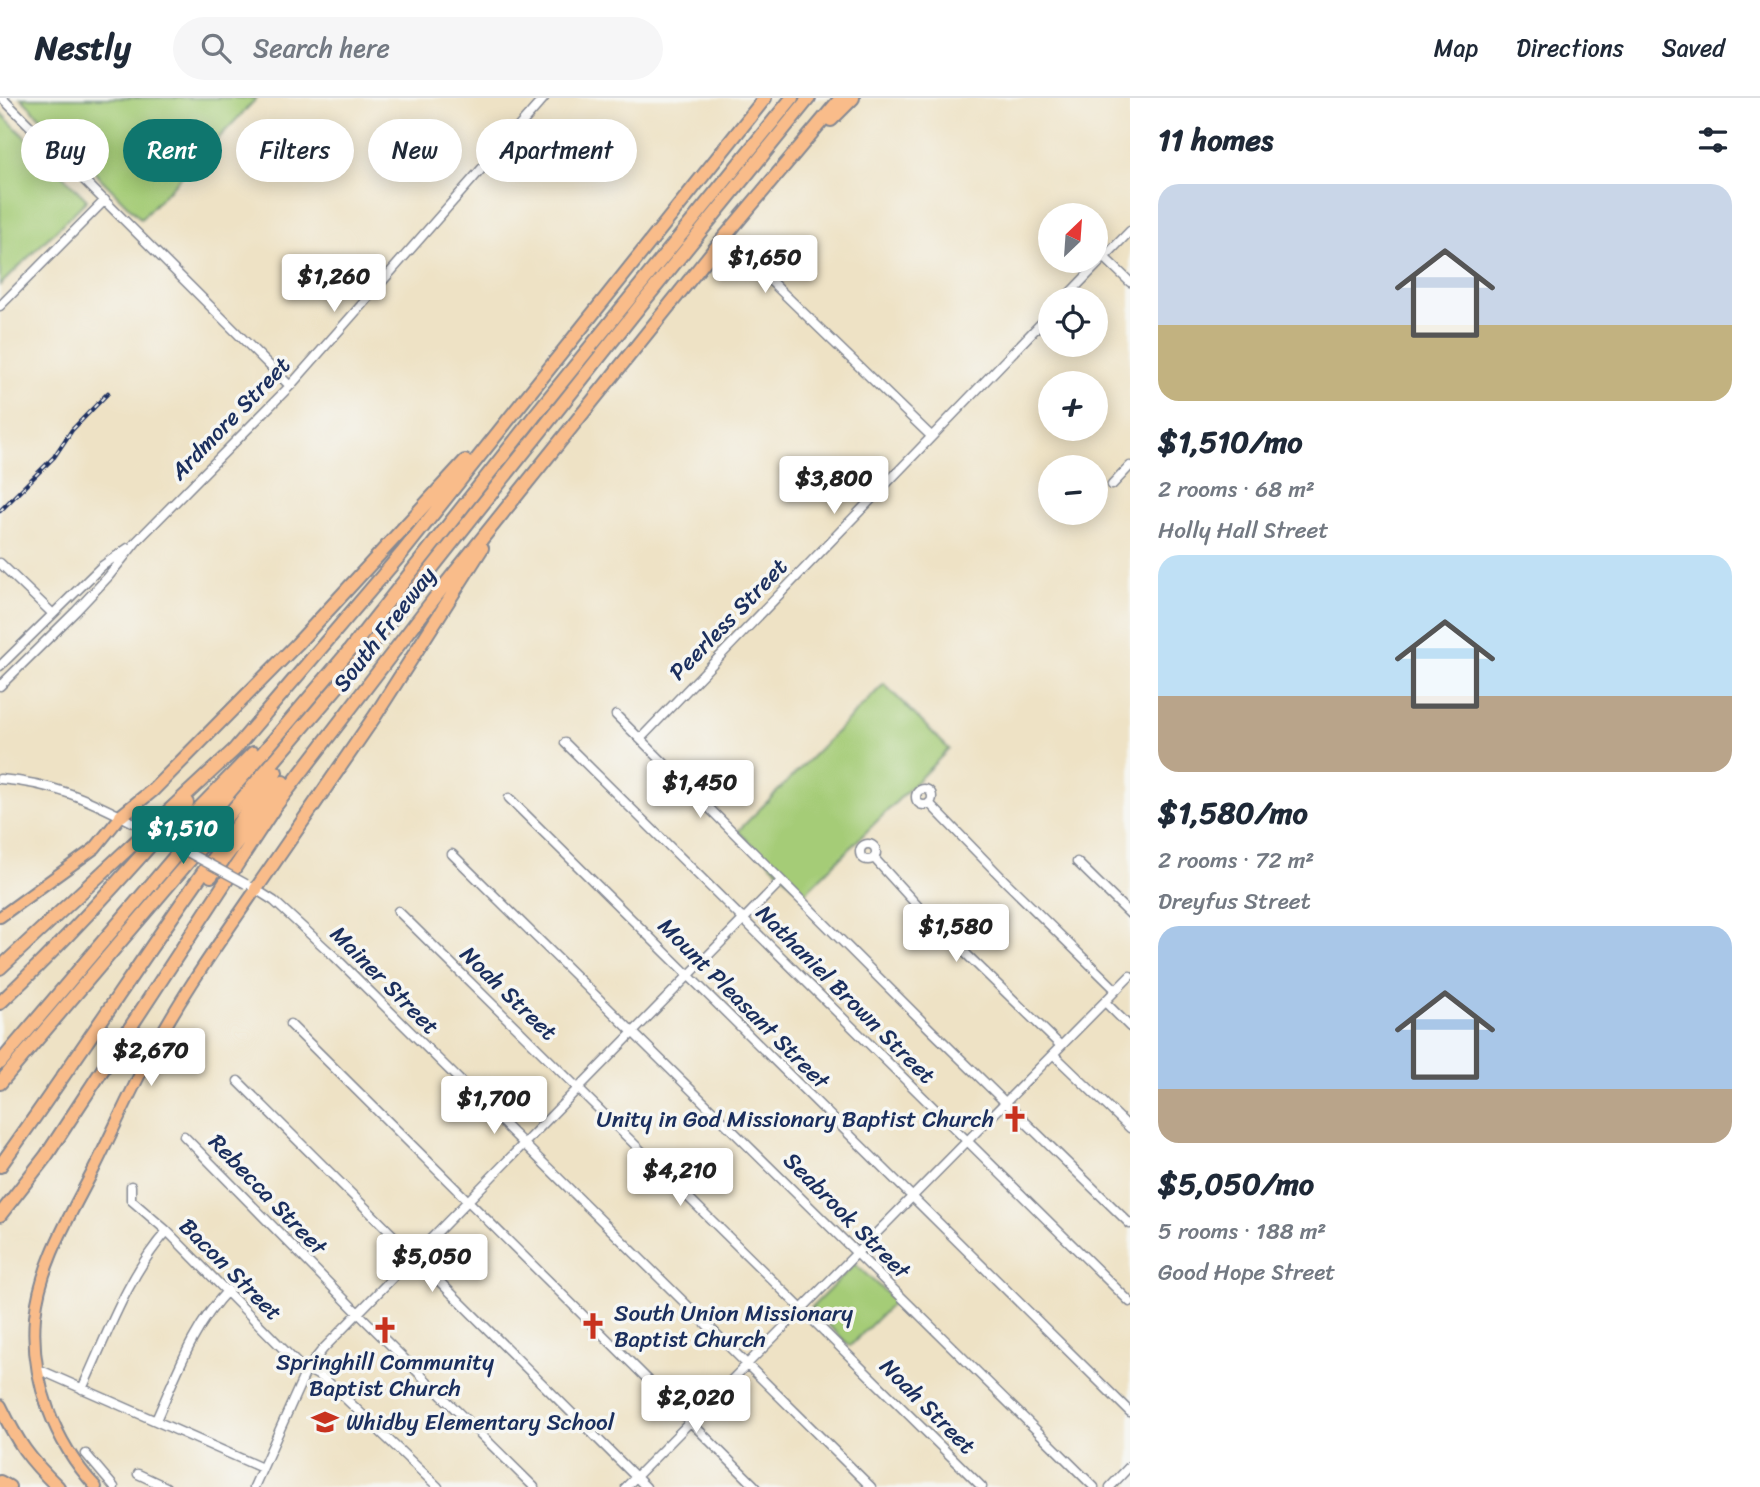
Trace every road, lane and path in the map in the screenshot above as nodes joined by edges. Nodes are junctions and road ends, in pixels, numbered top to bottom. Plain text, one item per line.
1 (2, 98) edge
2 (544, 98) edge
3 (755, 98) edge
4 (765, 98) edge
5 (792, 98) edge
6 (809, 98) edge
7 (841, 98) edge
8 (853, 98) edge
9 (730, 141) junction
10 (774, 177) junction
11 (104, 200) junction
12 (1130, 231) edge
13 (1108, 253) edge
14 (750, 261) dead end
15 (1108, 261) edge
16 (1089, 273) edge
17 (1130, 282) edge
18 (1075, 287) edge
19 (0, 306) edge
20 (1038, 326) edge
21 (290, 386) junction
22 (534, 386) junction
23 (931, 436) junction
24 (1130, 466) edge
25 (1112, 485) dead end
26 (509, 504) junction
27 (136, 542) junction
28 (0, 563) edge
29 (52, 613) junction
30 (349, 651) junction
31 (0, 666) edge
32 (0, 686) edge
33 (367, 686) junction
34 (616, 715) dead end
35 (296, 735) junction
36 (640, 740) junction
37 (565, 743) dead end
38 (234, 750) junction
39 (0, 779) edge
40 (509, 798) dead end
41 (929, 803) dead end
42 (121, 816) junction
43 (452, 854) dead end
44 (874, 858) dead end
45 (136, 862) junction
46 (1077, 862) dead end
47 (780, 881) junction
48 (251, 887) junction
49 (398, 911) dead end
50 (1130, 914) edge
51 (0, 917) edge
52 (743, 919) junction
53 (143, 961) junction
54 (0, 968) edge
55 (688, 975) junction
56 (1130, 976) edge
57 (1116, 990) junction
58 (1105, 1002) junction
59 (0, 1003) edge
60 (290, 1024) dead end
61 (1130, 1027) edge
62 (633, 1031) junction
63 (1061, 1046) junction
64 (1053, 1054) junction
65 (0, 1063) edge
66 (238, 1081) dead end
67 (0, 1083) edge
68 (578, 1087) junction
69 (1006, 1102) junction
70 (1130, 1128) edge
71 (184, 1136) dead end
72 (966, 1140) junction
73 (523, 1144) junction
74 (2, 1163) edge
75 (0, 1176) edge
76 (131, 1186) dead end
77 (911, 1196) junction
78 (468, 1200) junction
79 (0, 1216) edge
80 (1130, 1224) edge
81 (167, 1231) junction
82 (857, 1253) junction
83 (414, 1256) junction
84 (228, 1290) junction
85 (1130, 1302) edge
86 (802, 1308) junction
87 (358, 1312) junction
88 (746, 1365) junction
89 (38, 1369) junction
90 (307, 1369) junction
91 (82, 1388) junction
92 (0, 1406) edge
93 (1130, 1412) edge
94 (156, 1420) junction
95 (689, 1421) junction
96 (86, 1454) dead end
97 (1130, 1466) edge
98 (262, 1468) junction
99 (138, 1475) dead end
100 (636, 1477) junction
101 (0, 1482) edge
102 (9, 1487) edge
103 (58, 1487) edge
104 (96, 1487) edge
105 (114, 1487) edge
106 (166, 1487) edge
107 (254, 1487) edge
108 (438, 1487) edge
109 (534, 1487) edge
110 (626, 1487) edge
111 (646, 1487) edge
112 (756, 1487) edge
113 (871, 1487) edge
114 (982, 1487) edge
115 (1094, 1487) edge
116 (1110, 1487) edge

1 - 11 street
2 - 21 street, Ardmore Street
3 - 9 highway
4 - 9 highway, South Freeway
5 - 30 highway
6 - 35 highway
7 - 10 highway, South Freeway
8 - 10 highway
9 - 22 highway, South Freeway
10 - 26 highway, South Freeway
11 - 19 street
11 - 21 street
12 - 13 street
14 - 23 street
15 - 17 street
16 - 18 street
20 - 23 street, Peerless Street
21 - 27 street, Ardmore Street
22 - 38 highway, South Freeway
22 - 42 highway
23 - 36 street, Peerless Street
24 - 25 street
26 - 33 highway, South Freeway
26 - 48 highway
27 - 29 street, Ardmore Street
27 - 32 street, Ardmore Street
28 - 29 street
29 - 31 street, Ardmore Street
30 - 45 highway
30 - 65 highway
33 - 53 highway
33 - 79 highway, South Freeway
34 - 36 street
35 - 53 highway
35 - 67 highway
36 - 47 street
37 - 52 street, Nathaniel Brown Street
38 - 45 highway
38 - 54 highway, South Freeway
39 - 42 street, Mainer Street
40 - 55 street, Mount Pleasant Street
41 - 57 street
42 - 48 street, Mainer Street, bridge
42 - 51 main road
43 - 62 street, Seabrook Street
44 - 63 street
45 - 59 highway
46 - 50 street
47 - 52 street
47 - 69 street
48 - 73 street, Mainer Street
48 - 89 main road
49 - 68 street, Noah Street
52 - 55 street
52 - 72 street, Nathaniel Brown Street
53 - 74 highway
55 - 62 street
55 - 77 street, Mount Pleasant Street
56 - 57 street
57 - 58 street
58 - 61 street
58 - 63 street
60 - 78 street
62 - 68 street
62 - 82 street, Seabrook Street
63 - 64 street
64 - 69 street
64 - 70 street
66 - 83 street
68 - 73 street
68 - 86 street, Noah Street
69 - 72 street
69 - 80 street
71 - 87 street, Rebecca Street
72 - 77 street
72 - 85 street, Nathaniel Brown Street
73 - 78 street
73 - 88 street, Mainer Street
74 - 75 highway
76 - 81 street, Bacon Street
77 - 82 street
77 - 93 street, Mount Pleasant Street
78 - 83 street
78 - 95 street
81 - 84 street, Bacon Street
81 - 91 street
82 - 86 street
82 - 115 street, Seabrook Street
83 - 87 street
83 - 100 street
84 - 90 street, Bacon Street
84 - 94 street
86 - 88 street
86 - 114 street, Noah Street
87 - 90 street
87 - 109 street, Rebecca Street
88 - 95 street
88 - 113 street, Mainer Street
89 - 91 street
89 - 104 main road
90 - 98 street
90 - 108 street, Bacon Street
91 - 94 street
92 - 103 highway
94 - 98 street
95 - 100 street
95 - 112 street
96 - 105 street
97 - 116 street
98 - 107 street
99 - 106 street
100 - 110 street
100 - 111 street
101 - 102 highway

